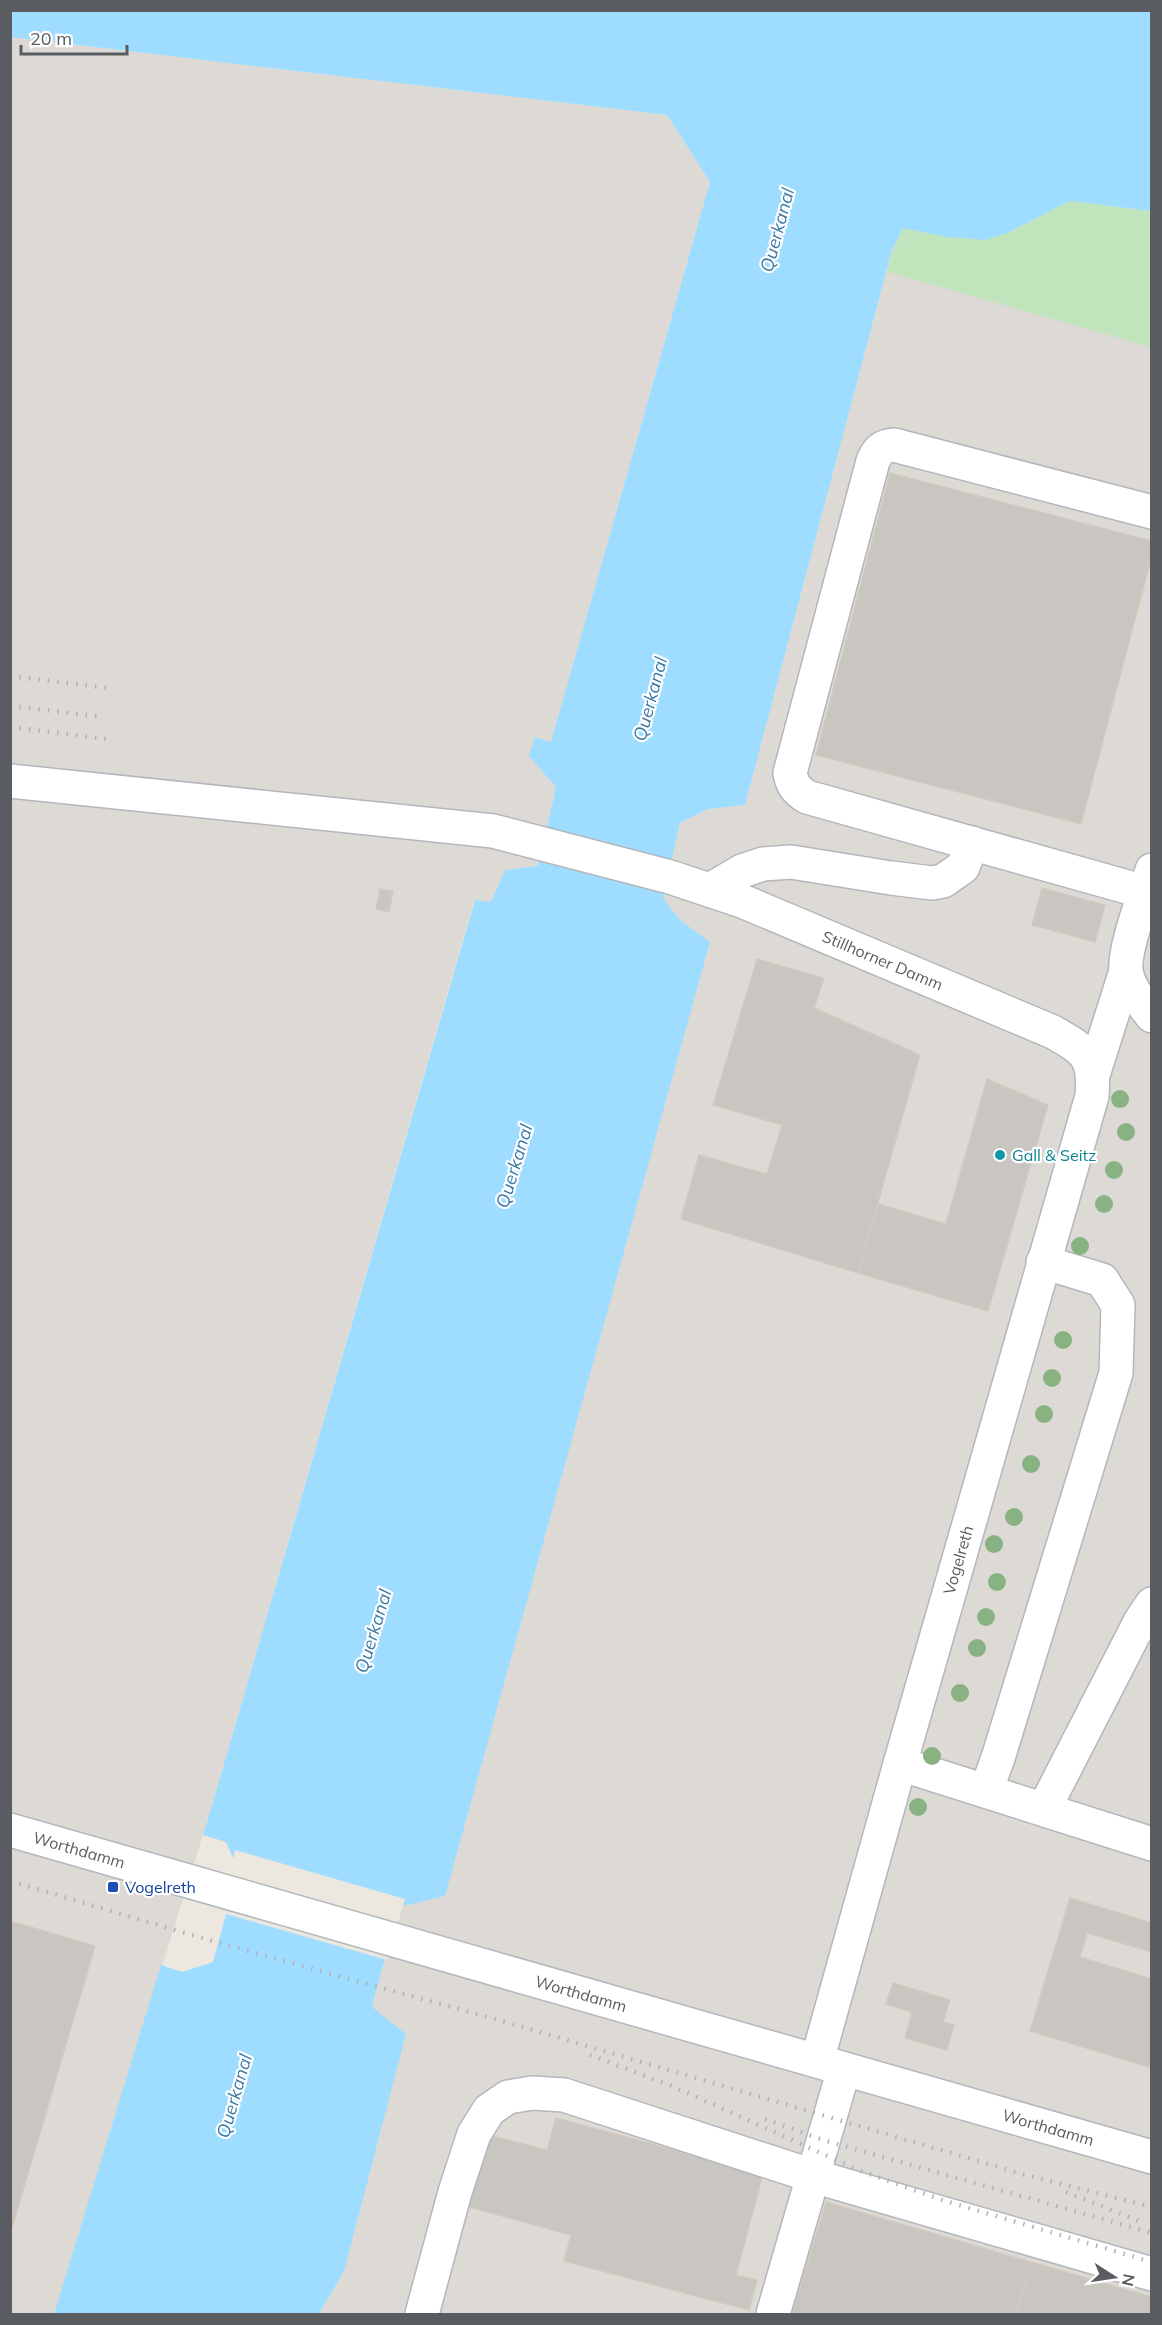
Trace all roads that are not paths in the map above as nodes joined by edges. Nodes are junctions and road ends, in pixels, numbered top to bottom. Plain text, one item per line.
1 (1152, 512) edge
2 (10, 781) edge
3 (972, 843) junction
4 (1148, 881) edge
5 (710, 890) junction
6 (1126, 970) junction
7 (1152, 1016) edge
8 (1091, 1066) junction
9 (1043, 1262) junction
10 (1152, 1604) edge
11 (900, 1764) junction
12 (986, 1791) junction
13 (1044, 1809) junction
14 (10, 1830) edge
15 (1152, 1844) edge
16 (831, 2065) junction
17 (1152, 2157) edge
18 (813, 2176) junction
19 (1152, 2274) edge
20 (422, 2314) edge
21 (772, 2314) edge

1 - 3 street
2 - 5 street, Stillhorner Damm
3 - 4 street
3 - 5 street
4 - 6 street, Vogelreth
5 - 8 street, Stillhorner Damm
6 - 7 street
6 - 8 street, Vogelreth
8 - 9 street, Vogelreth
9 - 11 street, Vogelreth
9 - 12 street
10 - 13 street
11 - 12 street
11 - 16 street, Vogelreth
12 - 13 street
13 - 15 street
14 - 16 street, Worthdamm
16 - 17 street, Worthdamm
16 - 18 street, Vogelreth
18 - 19 street
18 - 20 street
18 - 21 street, Vogelreth

